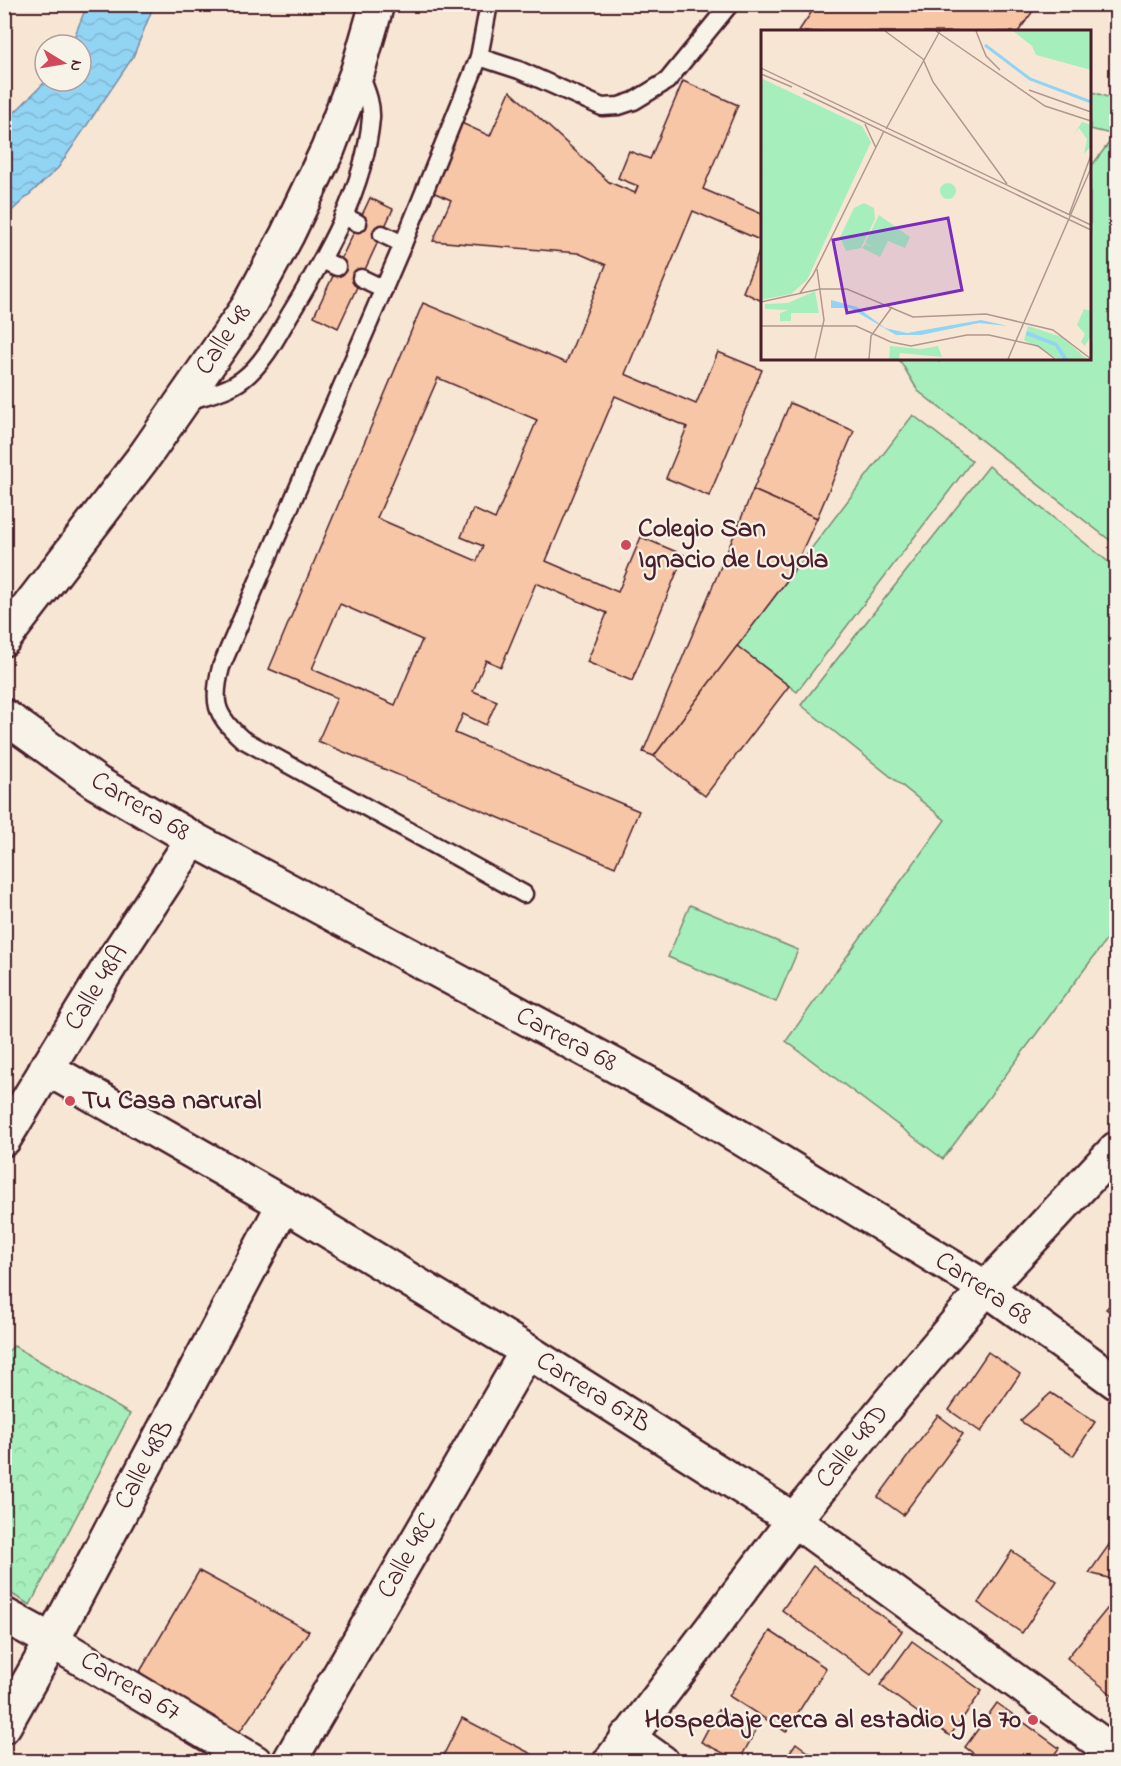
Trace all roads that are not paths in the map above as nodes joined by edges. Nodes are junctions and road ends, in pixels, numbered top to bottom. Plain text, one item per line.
1 (377, 4) edge
2 (489, 4) edge
3 (730, 4) edge
4 (479, 57) junction
5 (358, 70) junction
6 (382, 234) dead end
7 (403, 244) junction
8 (322, 260) junction
9 (337, 267) dead end
10 (361, 278) dead end
11 (384, 289) junction
12 (181, 403) junction
13 (4, 639) edge
14 (4, 716) edge
15 (194, 839) junction
16 (524, 894) dead end
17 (46, 1068) junction
18 (4, 1139) edge
19 (1116, 1149) edge
20 (284, 1204) junction
21 (986, 1288) junction
22 (527, 1351) junction
23 (1116, 1382) edge
24 (794, 1520) junction
25 (4, 1615) edge
26 (52, 1641) junction
27 (4, 1726) edge
28 (619, 1749) edge
29 (1116, 1754) edge
30 (255, 1761) edge
31 (289, 1761) edge
32 (662, 1761) edge

1 - 5 street, Calle 48
2 - 4 lane
3 - 4 lane
4 - 7 lane
5 - 8 lane
5 - 12 street, Calle 48
6 - 7 lane
7 - 11 lane
8 - 9 lane
8 - 12 lane
10 - 11 lane
11 - 16 lane
12 - 13 street, Calle 48
14 - 15 street, Carrera 68
15 - 17 street, Calle 48A
15 - 21 street, Carrera 68
17 - 18 street, Calle 48A
17 - 20 street, Carrera 67B
19 - 21 street, Calle 48D
20 - 22 street, Carrera 67B
20 - 26 street, Calle 48B
21 - 23 street, Carrera 68
21 - 24 street, Calle 48D
22 - 24 street, Carrera 67B
22 - 31 street, Calle 48C
24 - 28 street, Calle 48D
24 - 29 street, Carrera 67B
25 - 26 street, Carrera 67
26 - 27 street, Calle 48B
26 - 30 street, Carrera 67
28 - 32 street

